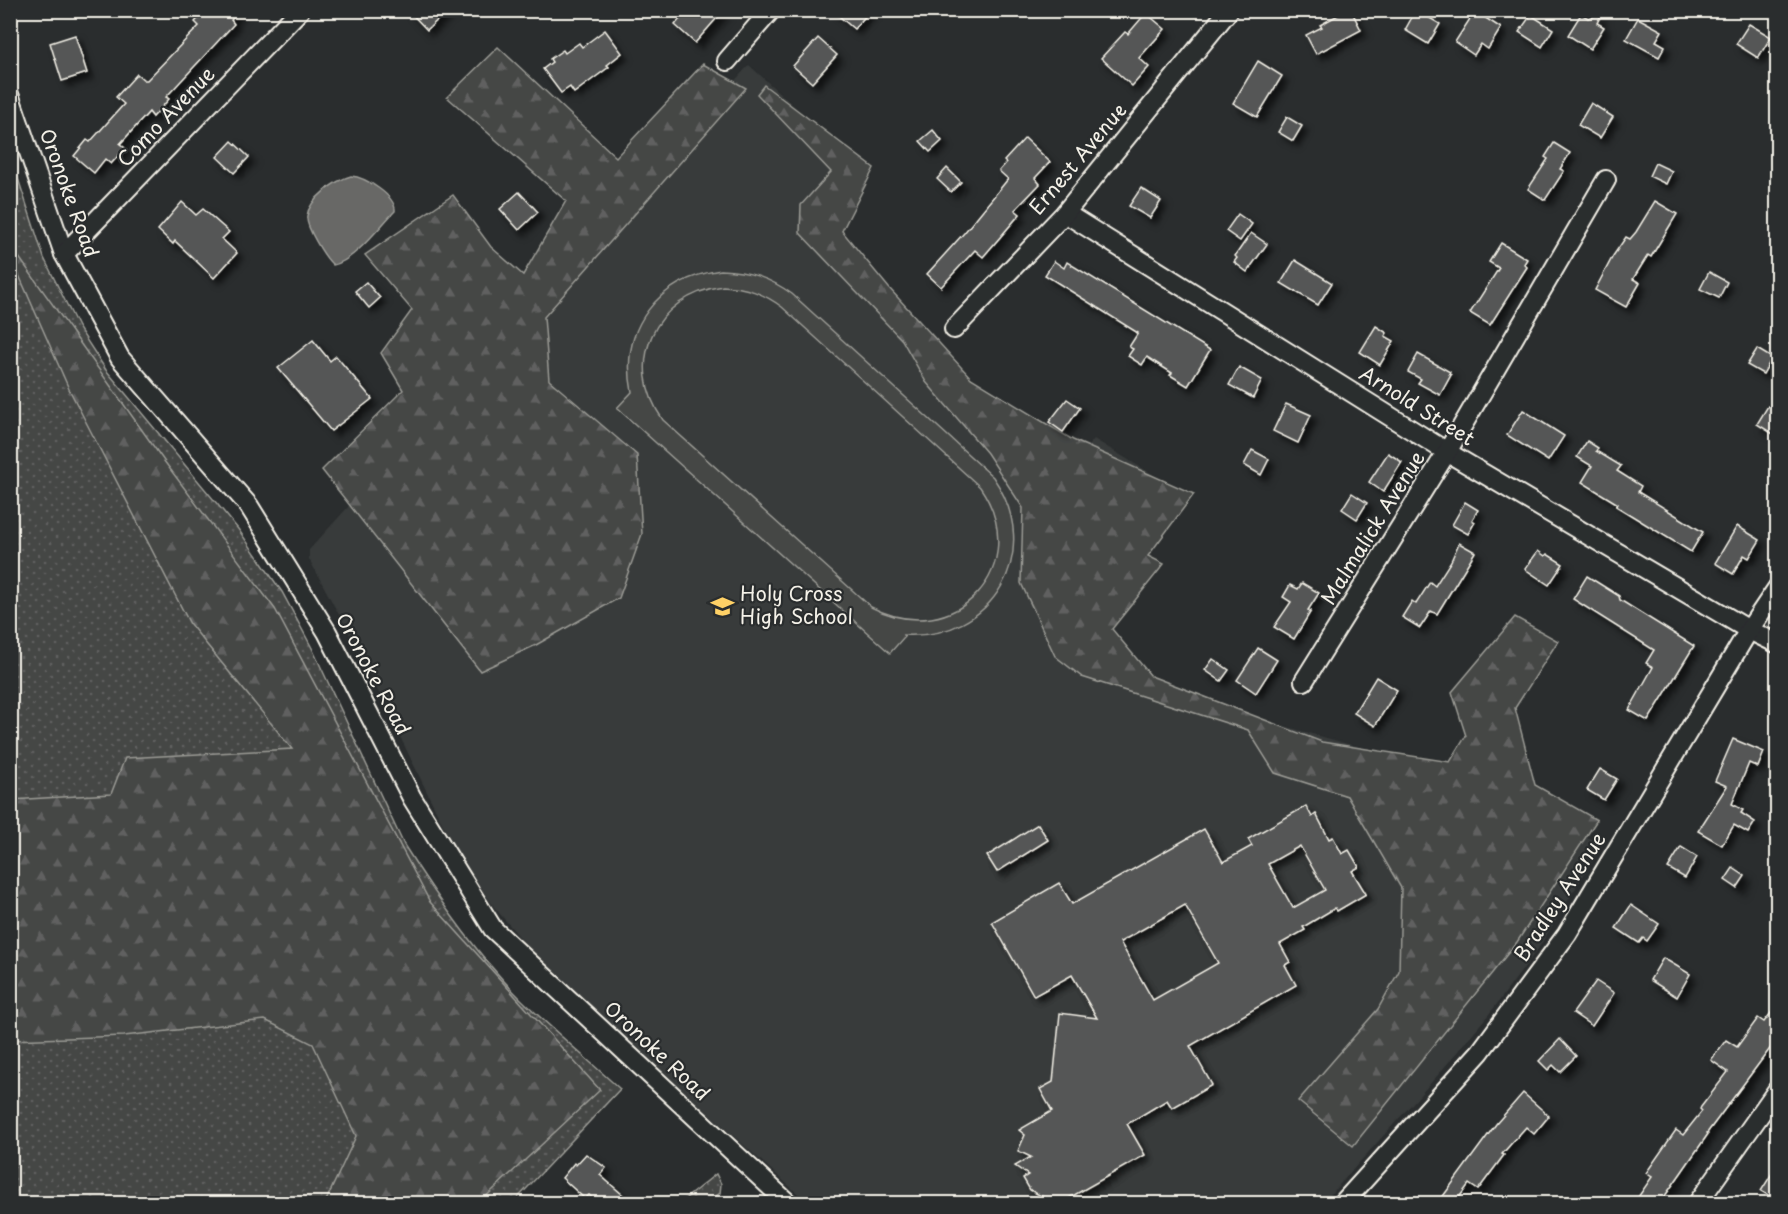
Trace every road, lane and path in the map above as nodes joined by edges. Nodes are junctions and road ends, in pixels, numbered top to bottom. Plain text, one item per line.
1 (300, 10) edge
2 (771, 10) edge
3 (1228, 10) edge
4 (727, 61) dead end
5 (10, 97) edge
6 (1606, 180) dead end
7 (1065, 213) junction
8 (64, 254) junction
9 (954, 329) dead end
10 (1447, 452) junction
11 (1778, 587) edge
12 (1749, 630) junction
13 (1778, 644) edge
14 (1304, 681) dead end
15 (1778, 1089) edge
16 (789, 1203) edge
17 (1342, 1203) edge
18 (1697, 1203) edge

1 - 8 street, Como Avenue
2 - 4 street
3 - 7 street, Ernest Avenue
5 - 8 street, Oronoke Road
6 - 10 street, Malmalick Avenue
7 - 9 street, Ernest Avenue
7 - 10 street, Arnold Street
8 - 16 street, Oronoke Road
10 - 12 street, Arnold Street
10 - 14 street, Malmalick Avenue
11 - 12 street, Bradley Avenue
12 - 13 street, Arnold Street
12 - 17 street, Bradley Avenue
15 - 18 street

